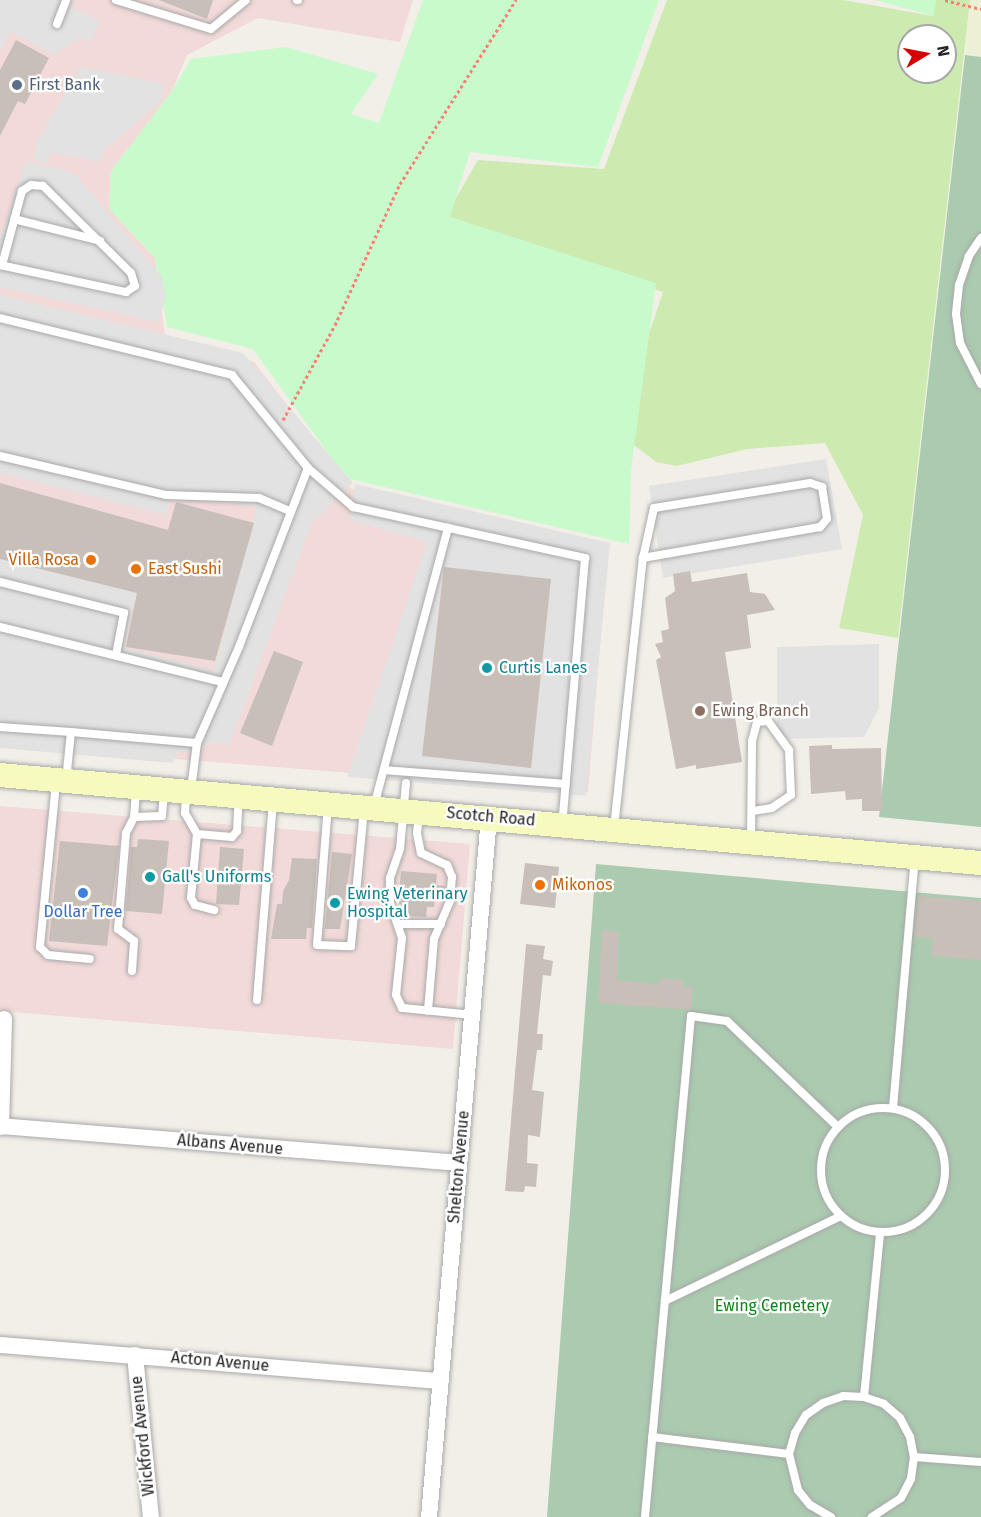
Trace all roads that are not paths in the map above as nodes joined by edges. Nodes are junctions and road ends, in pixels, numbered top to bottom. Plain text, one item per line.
1 (66, 0) edge
2 (116, 0) edge
3 (246, 0) edge
4 (57, 24) dead end
5 (14, 219) junction
6 (981, 238) edge
7 (100, 241) junction
8 (1, 265) edge
9 (0, 318) edge
10 (981, 384) edge
11 (0, 456) edge
12 (308, 468) junction
13 (289, 511) junction
14 (448, 528) junction
15 (643, 558) junction
16 (0, 582) edge
17 (0, 627) edge
18 (116, 655) junction
19 (223, 682) junction
20 (0, 726) edge
21 (71, 732) junction
22 (197, 743) junction
23 (384, 770) junction
24 (0, 775) edge
25 (61, 780) junction
26 (406, 783) dead end
27 (565, 784) junction
28 (136, 786) junction
29 (181, 790) junction
30 (239, 795) junction
31 (273, 798) junction
32 (328, 802) junction
33 (369, 806) junction
34 (413, 810) junction
35 (752, 811) junction
36 (134, 817) junction
37 (489, 817) junction
38 (561, 824) junction
39 (614, 829) junction
40 (197, 834) junction
41 (751, 842) junction
42 (915, 857) junction
43 (981, 863) edge
44 (214, 910) dead end
45 (400, 924) junction
46 (441, 924) junction
47 (90, 959) dead end
48 (132, 971) dead end
49 (257, 1000) dead end
50 (428, 1011) junction
51 (472, 1015) junction
52 (4, 1019) dead end
53 (893, 1108) junction
54 (1, 1126) edge
55 (837, 1126) junction
56 (459, 1163) junction
57 (841, 1216) junction
58 (880, 1234) junction
59 (665, 1301) junction
60 (0, 1345) edge
61 (135, 1355) junction
62 (441, 1381) junction
63 (864, 1397) junction
64 (652, 1437) junction
65 (789, 1454) junction
66 (914, 1457) junction
67 (981, 1462) edge
68 (151, 1517) edge
69 (429, 1517) edge
70 (645, 1517) edge
71 (831, 1517) edge
72 (872, 1517) edge

1 - 4 lane
2 - 3 lane
5 - 7 lane
5 - 7 lane
5 - 8 lane
6 - 10 lane
7 - 8 lane
9 - 12 lane
11 - 13 lane
12 - 13 lane
12 - 14 lane
13 - 19 lane
14 - 23 lane
14 - 27 lane
15 - 15 lane
15 - 39 lane
16 - 18 lane
17 - 18 lane
18 - 19 lane
19 - 22 lane
20 - 21 lane
21 - 22 lane
21 - 25 lane
22 - 29 lane
23 - 27 lane
23 - 33 lane
24 - 25 main road, Scotch Road
25 - 28 main road, Scotch Road
25 - 47 lane
26 - 34 lane
27 - 38 lane
28 - 29 main road, Scotch Road
28 - 36 lane
29 - 30 main road, Scotch Road
29 - 36 lane
29 - 40 lane
30 - 31 main road, Scotch Road
30 - 40 lane
31 - 32 main road, Scotch Road
31 - 49 lane
32 - 33 main road, Scotch Road
32 - 33 lane
33 - 34 main road, Scotch Road
34 - 37 main road, Scotch Road
34 - 45 lane
34 - 46 lane
35 - 35 lane
35 - 41 lane
36 - 48 lane
37 - 38 main road, Scotch Road
37 - 51 street, Shelton Avenue
38 - 39 main road, Scotch Road
39 - 41 main road, Scotch Road
40 - 44 lane
41 - 42 main road, Scotch Road
42 - 43 main road, Scotch Road
42 - 53 lane
45 - 46 lane
45 - 50 lane
46 - 50 lane
50 - 51 lane
51 - 56 street, Shelton Avenue
52 - 54 street
53 - 55 lane
53 - 58 lane
54 - 56 street, Albans Avenue
55 - 57 lane
55 - 59 lane
56 - 62 street, Shelton Avenue
57 - 58 lane
57 - 59 lane
58 - 63 lane
59 - 64 lane
60 - 61 street, Acton Avenue
61 - 62 street, Acton Avenue
61 - 68 street, Wickford Avenue
62 - 69 street, Shelton Avenue
63 - 65 lane
63 - 66 lane
64 - 65 lane
64 - 70 lane
65 - 71 lane
66 - 67 lane
66 - 72 lane

